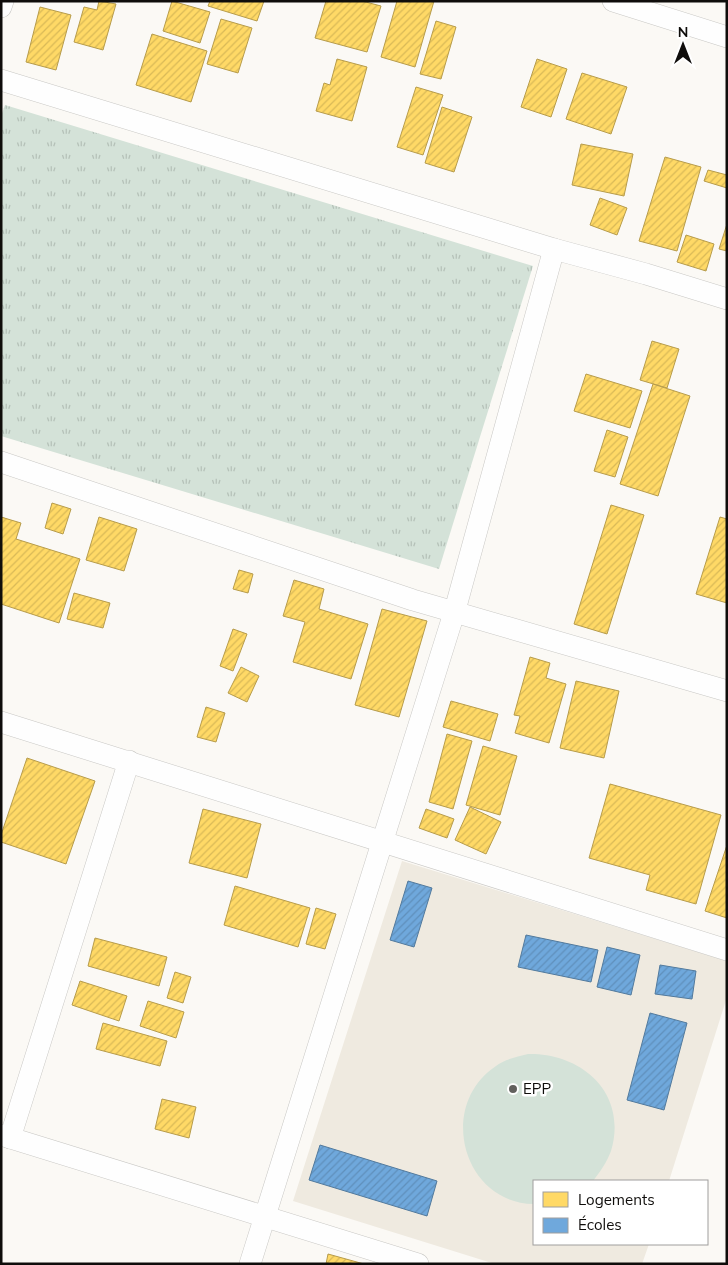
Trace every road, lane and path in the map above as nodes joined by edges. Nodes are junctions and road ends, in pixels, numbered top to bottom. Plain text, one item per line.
1 (3, 1) edge
2 (613, 1) edge
3 (1, 7) edge
4 (727, 37) edge
5 (1, 80) edge
6 (554, 249) junction
7 (727, 299) edge
8 (1, 462) edge
9 (455, 610) junction
10 (727, 691) edge
11 (1, 722) edge
12 (128, 761) junction
13 (383, 840) junction
14 (727, 950) edge
15 (6, 1136) edge
16 (264, 1216) junction
17 (250, 1264) edge
18 (418, 1264) edge

1 - 3 street
2 - 4 street
5 - 6 street
6 - 7 street
6 - 9 street
8 - 9 street
9 - 10 street
9 - 13 street
11 - 12 street
12 - 13 street
12 - 15 street
13 - 14 street
13 - 16 street
15 - 16 street
16 - 17 street
16 - 18 street

